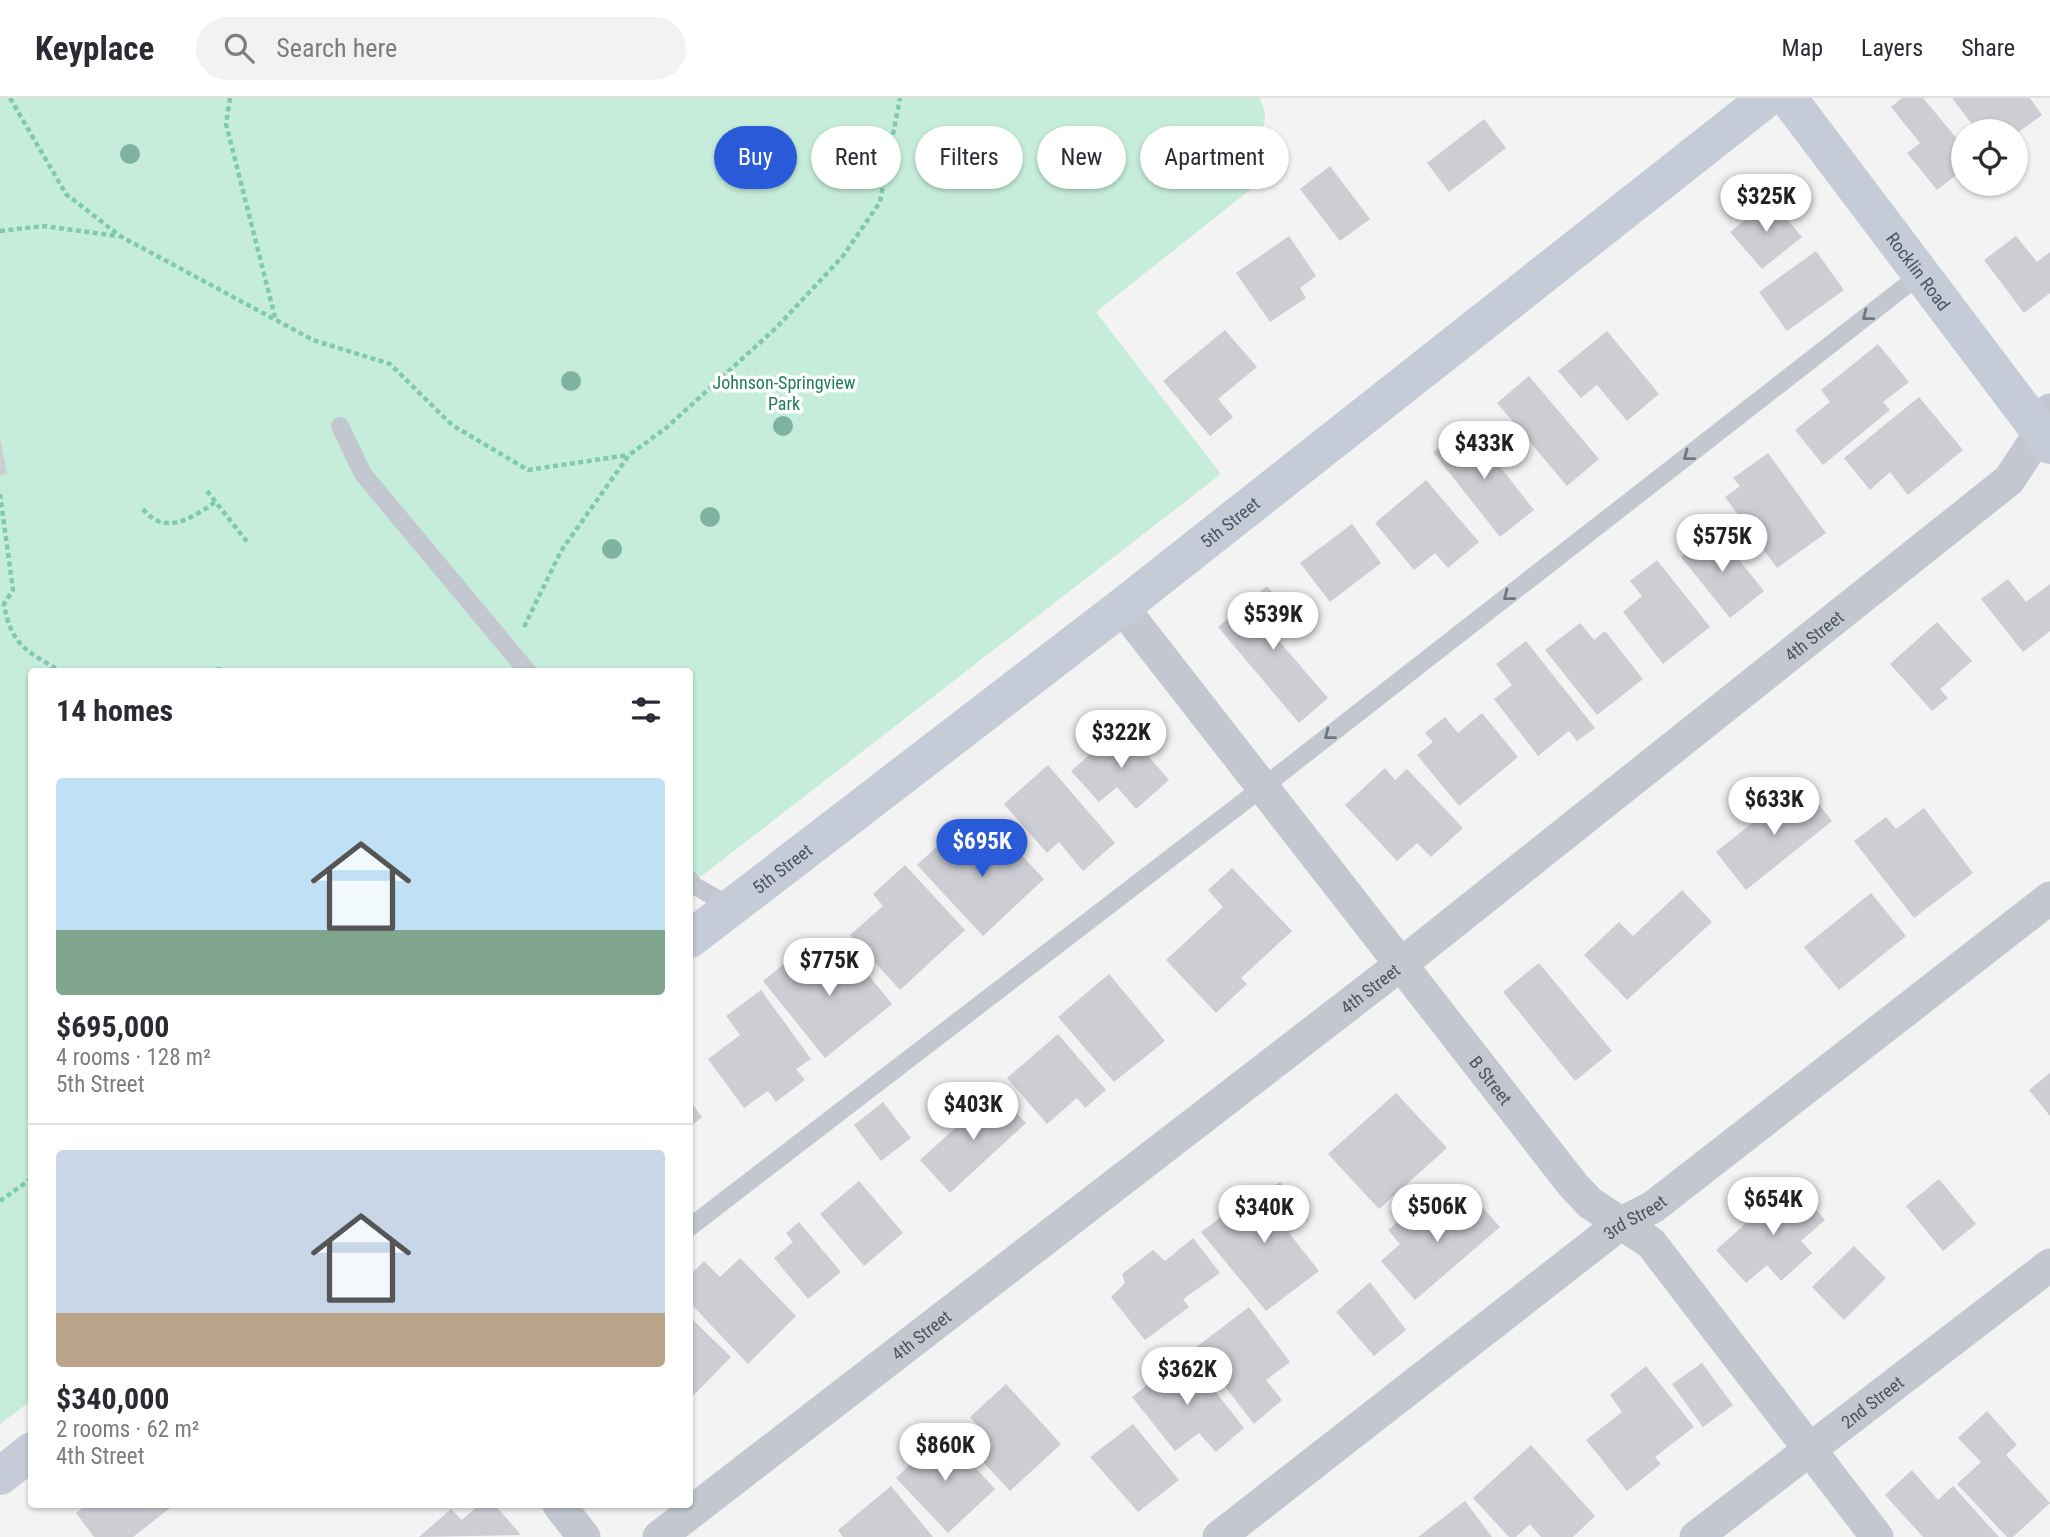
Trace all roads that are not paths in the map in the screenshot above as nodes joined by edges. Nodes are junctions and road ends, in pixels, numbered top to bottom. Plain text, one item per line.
1 (1767, 98) edge
2 (1788, 98) edge
3 (1921, 274) junction
4 (340, 426) dead end
5 (2047, 429) edge
6 (1122, 607) junction
7 (525, 668) edge
8 (1263, 787) junction
9 (693, 884) edge
10 (2050, 898) edge
11 (732, 906) junction
12 (693, 937) edge
13 (1401, 965) junction
14 (1620, 1224) junction
15 (693, 1225) edge
16 (2050, 1265) edge
17 (1810, 1449) junction
18 (28, 1454) edge
19 (0, 1476) edge
20 (561, 1508) edge
21 (584, 1537) edge
22 (659, 1537) edge
23 (1219, 1537) edge
24 (1696, 1537) edge
25 (1877, 1537) edge

1 - 6 street, 5th Street
2 - 3 street, Rocklin Road
3 - 5 street, Rocklin Road
3 -> 8 lane
4 - 7 lane
5 - 13 street, 4th Street
6 - 8 street, B Street
6 - 11 street, 5th Street
8 - 13 street, B Street
8 - 15 lane
9 - 11 lane
10 - 14 street, 3rd Street
11 - 12 street, 5th Street
13 - 14 street, B Street
13 - 22 street, 4th Street
14 - 17 street, B Street
14 - 23 street, 3rd Street
16 - 17 street, 2nd Street
17 - 24 street, 2nd Street
17 - 25 street, B Street
18 - 19 street
20 - 21 street

